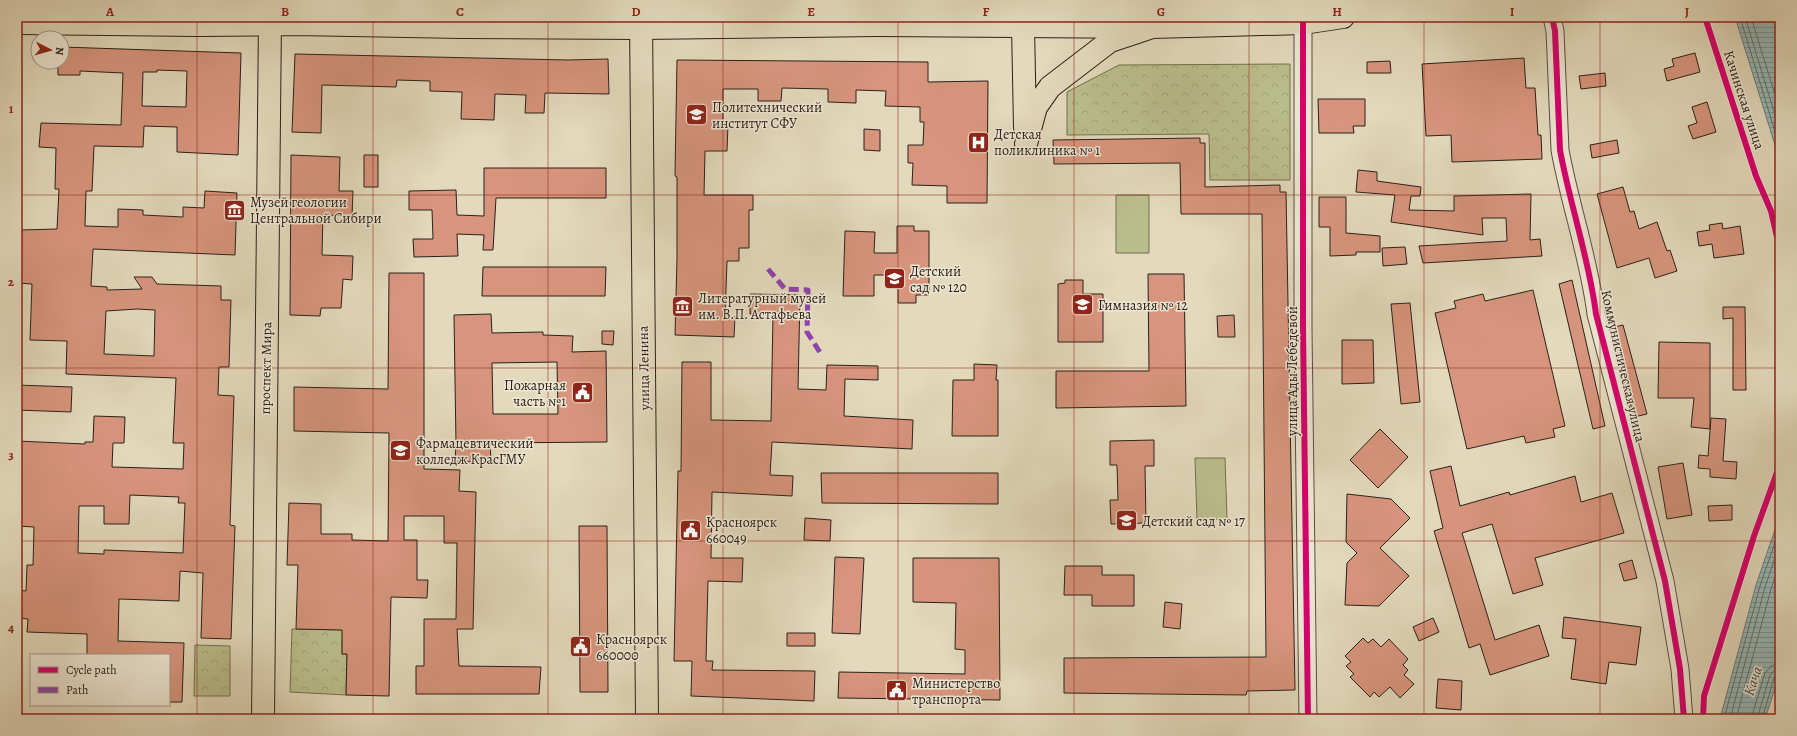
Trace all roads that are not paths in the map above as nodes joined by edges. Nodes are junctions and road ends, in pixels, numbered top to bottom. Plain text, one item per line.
1 (1342, 17) edge
2 (1552, 17) edge
3 (270, 21) edge
4 (641, 22) edge
5 (1023, 22) edge
6 (17, 23) edge
7 (1303, 23) junction
8 (1152, 27) junction
9 (262, 719) edge
10 (647, 719) edge
11 (1308, 719) edge
12 (1684, 719) edge

1 - 7 main road
2 - 12 street, Коммунистическая улица
3 - 4 main road
3 - 6 main road
3 - 9 main road, проспект Мира
4 - 5 main road
4 - 10 main road, улица Ленина
5 - 8 main road
5 - 8 main road
7 - 8 main road
7 - 11 street, улица Ады Лебедевой

